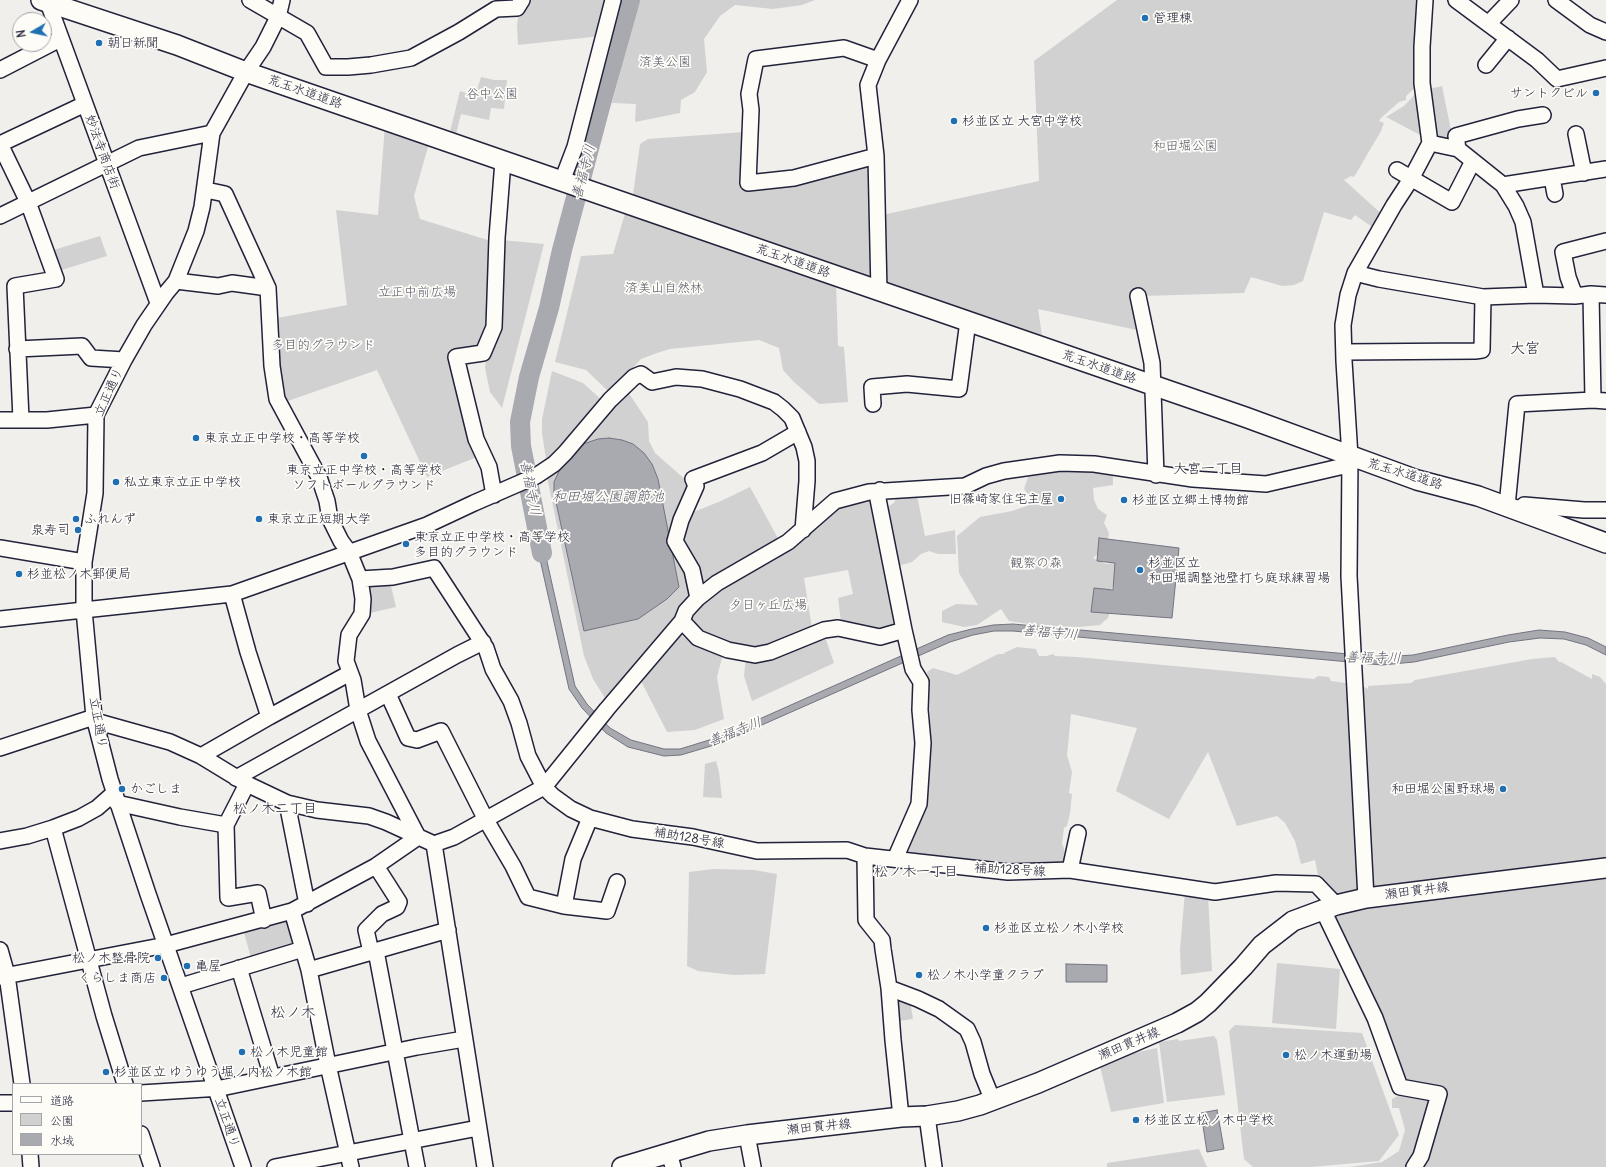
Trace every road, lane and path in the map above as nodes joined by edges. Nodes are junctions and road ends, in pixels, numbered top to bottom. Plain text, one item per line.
1 (250, 0) edge
2 (282, 0) edge
3 (522, 0) edge
4 (614, 0) edge
5 (910, 0) edge
6 (1425, 0) edge
7 (1456, 0) edge
8 (1511, 0) edge
9 (1556, 0) edge
10 (45, 1) edge
11 (278, 17) junction
12 (1489, 24) junction
13 (1606, 32) edge
14 (1508, 38) junction
15 (60, 39) junction
16 (878, 60) junction
17 (1486, 65) dead end
18 (1606, 68) edge
19 (0, 70) edge
20 (246, 72) junction
21 (84, 104) junction
22 (1543, 115) dead end
23 (212, 133) junction
24 (1576, 134) dead end
25 (1430, 143) junction
26 (0, 144) edge
27 (1458, 149) junction
28 (876, 156) junction
29 (503, 160) junction
30 (1473, 161) junction
31 (106, 164) junction
32 (1606, 169) edge
33 (1397, 170) dead end
34 (1584, 173) junction
35 (1552, 178) junction
36 (1411, 179) junction
37 (566, 182) junction
38 (1502, 185) junction
39 (206, 190) junction
40 (1555, 194) dead end
41 (28, 202) junction
42 (0, 216) edge
43 (1606, 241) edge
44 (1356, 273) junction
45 (176, 281) junction
46 (268, 288) junction
47 (879, 292) junction
48 (1599, 294) edge
49 (1536, 295) junction
50 (1138, 296) dead end
51 (1575, 296) junction
52 (1484, 298) junction
53 (158, 303) junction
54 (968, 321) junction
55 (18, 349) junction
56 (1344, 352) junction
57 (124, 360) junction
58 (1154, 386) junction
59 (1600, 401) edge
60 (873, 404) dead end
61 (96, 415) junction
62 (21, 419) junction
63 (0, 420) edge
64 (798, 432) junction
65 (1350, 457) junction
66 (1156, 475) junction
67 (880, 490) junction
68 (494, 495) junction
69 (1513, 509) junction
70 (1606, 510) edge
71 (803, 530) junction
72 (1606, 543) edge
73 (0, 548) edge
74 (349, 552) junction
75 (84, 562) junction
76 (360, 579) junction
77 (232, 594) junction
78 (698, 598) junction
79 (84, 610) junction
80 (0, 619) edge
81 (682, 621) junction
82 (905, 637) junction
83 (483, 642) junction
84 (350, 673) junction
85 (388, 694) junction
86 (358, 710) junction
87 (269, 717) junction
88 (95, 719) junction
89 (0, 748) edge
90 (201, 756) junction
91 (242, 781) junction
92 (544, 787) junction
93 (116, 798) junction
94 (288, 803) junction
95 (590, 818) junction
96 (486, 820) junction
97 (226, 825) junction
98 (53, 828) junction
99 (1078, 833) dead end
100 (418, 837) junction
101 (0, 841) edge
102 (434, 844) junction
103 (865, 856) junction
104 (895, 859) junction
105 (376, 866) junction
106 (1606, 868) edge
107 (1070, 870) junction
108 (617, 882) dead end
109 (1366, 898) junction
110 (307, 904) junction
111 (564, 906) junction
112 (1330, 908) junction
113 (292, 911) junction
114 (264, 920) junction
115 (448, 930) junction
116 (166, 945) junction
117 (303, 948) junction
118 (0, 950) edge
119 (374, 951) junction
120 (89, 960) junction
121 (239, 968) junction
122 (309, 970) junction
123 (3, 976) edge
124 (181, 986) junction
125 (889, 988) junction
126 (464, 1039) junction
127 (395, 1051) junction
128 (328, 1065) junction
129 (272, 1077) junction
130 (22, 1083) edge
131 (124, 1083) edge
132 (215, 1087) junction
133 (142, 1093) edge
134 (993, 1101) junction
135 (0, 1103) edge
136 (12, 1103) edge
137 (927, 1116) junction
138 (901, 1117) junction
139 (478, 1128) junction
140 (747, 1135) junction
141 (142, 1137) edge
142 (412, 1141) junction
143 (30, 1155) edge
144 (349, 1160) edge
145 (671, 1160) edge
146 (31, 1167) edge
147 (152, 1167) edge
148 (243, 1167) edge
149 (275, 1167) edge
150 (417, 1167) edge
151 (485, 1167) edge
152 (622, 1167) edge
153 (753, 1167) edge
154 (934, 1167) edge
155 (1414, 1167) edge

1 - 11 street
2 - 11 street
3 - 11 street
4 - 37 street
5 - 16 street
6 - 25 street
7 - 12 street
8 - 12 street
9 - 13 street
10 - 15 street, 妙法寺商店街
10 - 20 main road, 荒玉水道道路
11 - 20 street
12 - 14 street
14 - 17 street
14 - 18 street
15 - 19 street
15 - 21 street, 妙法寺商店街
16 - 28 street
16 - 28 street
20 - 23 street
20 - 29 main road, 荒玉水道道路
21 - 26 street
21 - 31 street, 妙法寺商店街
22 - 27 street
23 - 31 street
23 - 39 street, 立正通り
24 - 34 street
25 - 27 street
25 - 36 street
26 - 41 street
27 - 30 street
28 - 47 street
29 - 37 main road, 荒玉水道道路
29 - 68 street
30 - 36 street
30 - 38 street
31 - 41 street
31 - 53 street, 妙法寺商店街
32 - 34 street
33 - 36 street
34 - 35 street
35 - 38 street
35 - 40 street
36 - 44 street
37 - 47 main road, 荒玉水道道路
38 - 49 street
39 - 45 street, 立正通り
39 - 46 street
41 - 42 street
41 - 55 street
43 - 51 street
44 - 52 street
44 - 56 street
45 - 46 street
45 - 53 street, 立正通り
46 - 74 street
47 - 54 main road, 荒玉水道道路
48 - 51 street
48 - 59 street
49 - 51 street
49 - 52 street
50 - 58 street
52 - 56 street
53 - 57 street, 立正通り
54 - 58 main road, 荒玉水道道路
54 - 60 street
55 - 57 street
55 - 62 street
56 - 65 street
57 - 61 street, 立正通り
58 - 65 main road, 荒玉水道道路
58 - 66 street
59 - 69 street
61 - 62 street
61 - 75 street, 立正通り
62 - 63 street
64 - 68 street
64 - 71 street
64 - 78 street
65 - 66 street
65 - 69 main road, 荒玉水道道路
65 - 109 street
66 - 67 street
67 - 71 street
67 - 82 street
68 - 74 street
69 - 70 street
69 - 72 main road, 荒玉水道道路
71 - 78 street
73 - 75 street
74 - 76 street
74 - 77 street
75 - 79 street, 立正通り
76 - 83 street
76 - 84 street
77 - 79 street
77 - 87 street
78 - 81 street
79 - 80 street
79 - 88 street, 立正通り
81 - 82 street
81 - 92 street
82 - 104 street
83 - 85 street
83 - 92 street
84 - 86 street
84 - 87 street
85 - 86 street
85 - 96 street
86 - 91 street
86 - 100 street
87 - 90 street
88 - 89 street
88 - 90 street
88 - 93 street, 立正通り
90 - 91 street
91 - 94 street
91 - 97 street
92 - 95 street, 補助128号線
92 - 96 street
93 - 97 street
93 - 98 street
93 - 116 street, 立正通り
94 - 100 street
94 - 110 street
95 - 103 street, 補助128号線
95 - 111 street
96 - 102 street
96 - 111 street
97 - 114 street
98 - 101 street
98 - 120 street
99 - 107 street
100 - 102 street
100 - 105 street
102 - 115 street
103 - 104 street, 補助128号線
103 - 125 street
104 - 107 street, 補助128号線
105 - 110 street
105 - 119 street
106 - 109 main road, 瀬田貫井線
107 - 112 street, 補助128号線
108 - 111 street
109 - 112 main road, 瀬田貫井線
110 - 113 street
112 - 134 main road, 瀬田貫井線
112 - 155 street, 補助128号線
113 - 114 street
113 - 117 street
114 - 116 street
115 - 119 street
115 - 126 street
116 - 120 street
116 - 124 street, 立正通り
117 - 121 street
117 - 122 street
118 - 123 street
119 - 122 street
119 - 127 street
120 - 123 street
120 - 131 street
121 - 124 street
121 - 129 street
122 - 128 street
123 - 130 street
124 - 132 street, 立正通り
125 - 134 street
125 - 138 street
126 - 127 street
126 - 139 street
127 - 128 street
127 - 142 street
128 - 129 street
128 - 144 street
129 - 132 street
132 - 133 street
132 - 148 street, 立正通り
134 - 137 main road, 瀬田貫井線
135 - 136 street
137 - 138 main road, 瀬田貫井線
137 - 154 street
138 - 140 main road, 瀬田貫井線
139 - 142 street
139 - 151 street
140 - 145 main road, 瀬田貫井線
140 - 153 street
141 - 147 street
142 - 144 street
142 - 150 street
143 - 146 street
144 - 149 street
145 - 152 main road, 瀬田貫井線

